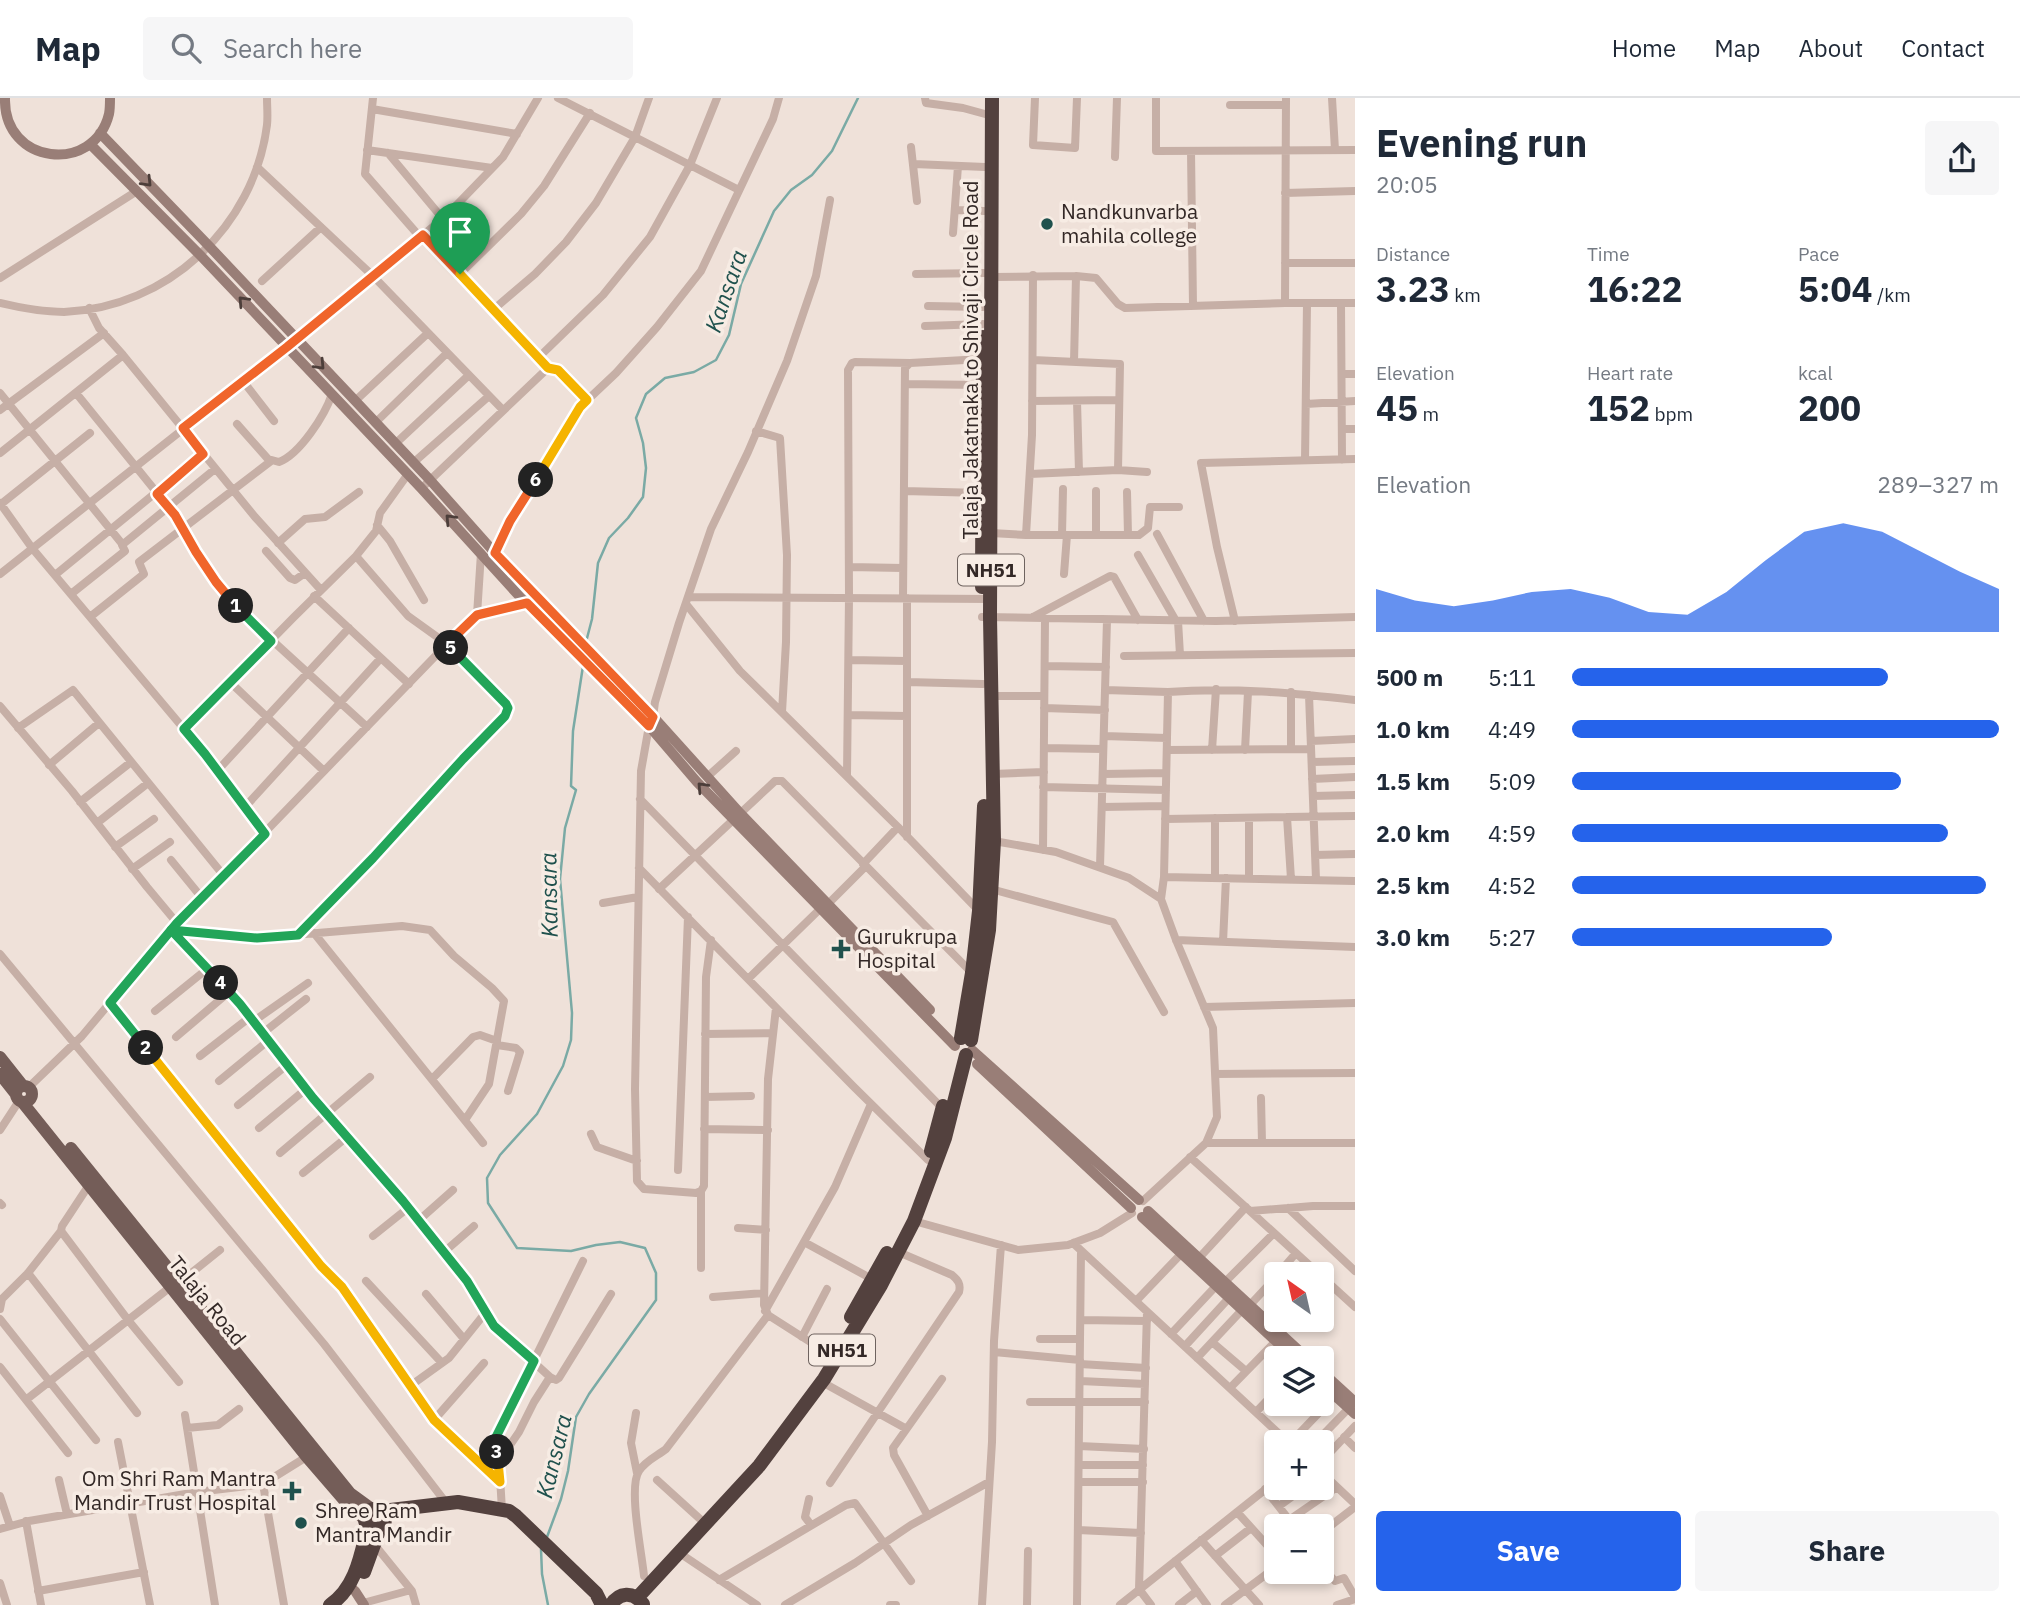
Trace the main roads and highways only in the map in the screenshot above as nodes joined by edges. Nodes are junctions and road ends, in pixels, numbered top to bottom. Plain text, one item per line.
1 (985, 98) edge
2 (992, 98) edge
3 (988, 275) junction
4 (986, 599) junction
5 (987, 690) junction
6 (964, 1047) junction
7 (0, 1057) edge
8 (0, 1074) edge
9 (23, 1095) junction
10 (894, 1250) junction
11 (176, 1283) junction
12 (479, 1506) junction
13 (375, 1519) junction
14 (358, 1596) edge
15 (597, 1596) edge
16 (628, 1600) edge
17 (330, 1605) edge
18 (342, 1605) edge

1 - 3 highway, Talaja Jakatnaka to Shivaji Circle Road / NH51
2 - 3 highway, Talaja Jakatnaka to Shivaji Circle Road / NH51
3 - 4 highway, Talaja Jakatnaka to Shivaji Circle Road / NH51
3 - 4 highway, Talaja Jakatnaka to Shivaji Circle Road / NH51
4 - 5 highway, Talaja Jakatnaka to Shivaji Circle Road / NH51
5 - 6 highway, Talaja Jakatnaka to Shivaji Circle Road / NH51
5 - 6 highway, Talaja Jakatnaka to Shivaji Circle Road / NH51
6 - 10 highway, Talaja Jakatnaka to Shivaji Circle Road / NH51
6 - 10 highway, Talaja Jakatnaka to Shivaji Circle Road / NH51
7 - 9 main road, Talaja Road
8 - 9 main road, Talaja Road
9 - 11 main road, Talaja Road
9 - 11 main road, Talaja Road
10 - 16 highway, Talaja Jakatnaka to Shivaji Circle Road / NH51
10 - 16 highway, Talaja Jakatnaka to Shivaji Circle Road / NH51
11 - 13 main road, Talaja Road
12 - 13 highway
12 - 13 highway
12 - 15 highway
13 - 14 highway
13 - 14 highway
14 - 17 highway
14 - 18 highway
15 - 16 highway

